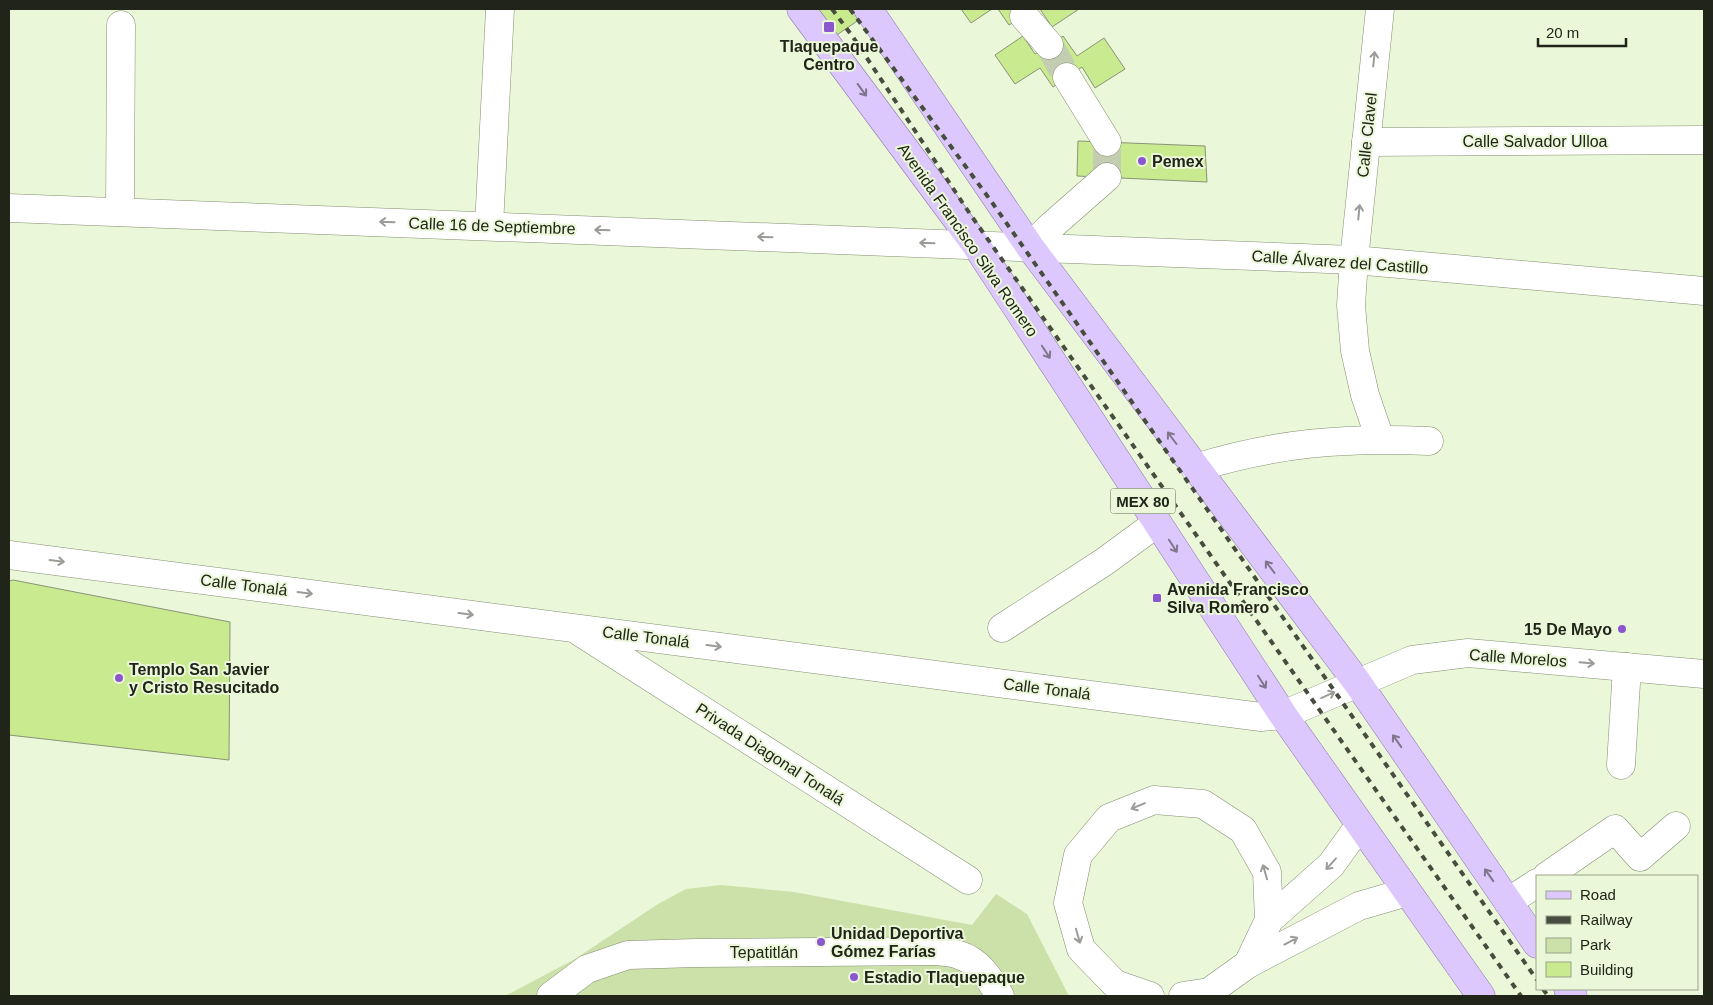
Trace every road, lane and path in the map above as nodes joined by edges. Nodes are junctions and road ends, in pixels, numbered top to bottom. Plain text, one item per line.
1 (500, 9) edge
2 (802, 9) edge
3 (868, 9) edge
4 (1380, 9) edge
5 (1024, 16) dead end
6 (121, 25) dead end
7 (1049, 45) tunnel mouth
8 (1067, 77) tunnel mouth
9 (1704, 140) edge
10 (1107, 142) tunnel mouth
11 (1366, 142) junction
12 (1107, 177) dead end
13 (9, 208) edge
14 (120, 212) junction
15 (490, 226) junction
16 (976, 245) junction
17 (1030, 247) junction
18 (1354, 260) junction
19 (1704, 291) edge
20 (1380, 439) junction
21 (1429, 441) dead end
22 (1195, 468) junction
23 (1157, 523) junction
24 (9, 555) edge
25 (573, 627) junction
26 (1002, 628) dead end
27 (1627, 667) junction
28 (1704, 674) edge
29 (1357, 682) junction
30 (1283, 715) junction
31 (1621, 765) dead end
32 (1360, 825) junction
33 (1676, 826) dead end
34 (1563, 872) edge
35 (968, 880) dead end
36 (1536, 884) edge
37 (1408, 892) junction
38 (1508, 902) junction
39 (1268, 920) junction
40 (1536, 943) edge
41 (1248, 964) junction
42 (551, 996) edge
43 (1000, 996) edge
44 (1150, 996) edge
45 (1183, 996) edge
46 (1481, 996) edge

1 - 15 street
2 -> 16 main road, Avenida Francisco Silva Romero / MEX 80
3 - 17 main road
11 -> 4 street, Calle Clavel
5 - 7 street
6 - 14 street
8 - 10 street
9 - 11 street, Calle Salvador Ulloa
18 -> 11 street, Calle Clavel
12 - 17 street
13 - 14 street, Calle 16 de Septiembre
15 -> 14 street, Calle 16 de Septiembre
16 -> 15 street, Calle 16 de Septiembre
16 - 17 street, Calle Álvarez del Castillo
16 -> 23 main road, Avenida Francisco Silva Romero / MEX 80
17 - 18 street, Calle Álvarez del Castillo
22 -> 17 main road
18 - 19 street, Calle Álvarez del Castillo
18 - 20 street, Calle Clavel
20 - 21 street
20 - 22 street
29 -> 22 main road
23 - 26 street
23 -> 30 main road, Avenida Francisco Silva Romero / MEX 80
24 -> 25 street, Calle Tonalá
25 -> 30 street, Calle Tonalá
25 - 35 street, Privada Diagonal Tonalá
27 - 28 street, Calle Morelos
29 -> 27 street, Calle Morelos
27 - 31 street
30 -> 29 street, Calle Morelos
38 -> 29 main road
30 - 32 main road, Avenida Francisco Silva Romero / MEX 80
32 - 37 main road, Avenida Francisco Silva Romero / MEX 80
32 -> 39 street
33 - 34 street
36 - 38 street
41 -> 37 street
37 - 46 main road, Avenida Francisco Silva Romero / MEX 80
38 - 40 main road
39 - 41 street
39 -> 44 street
41 - 45 street
42 - 43 street, Tepatitlán

